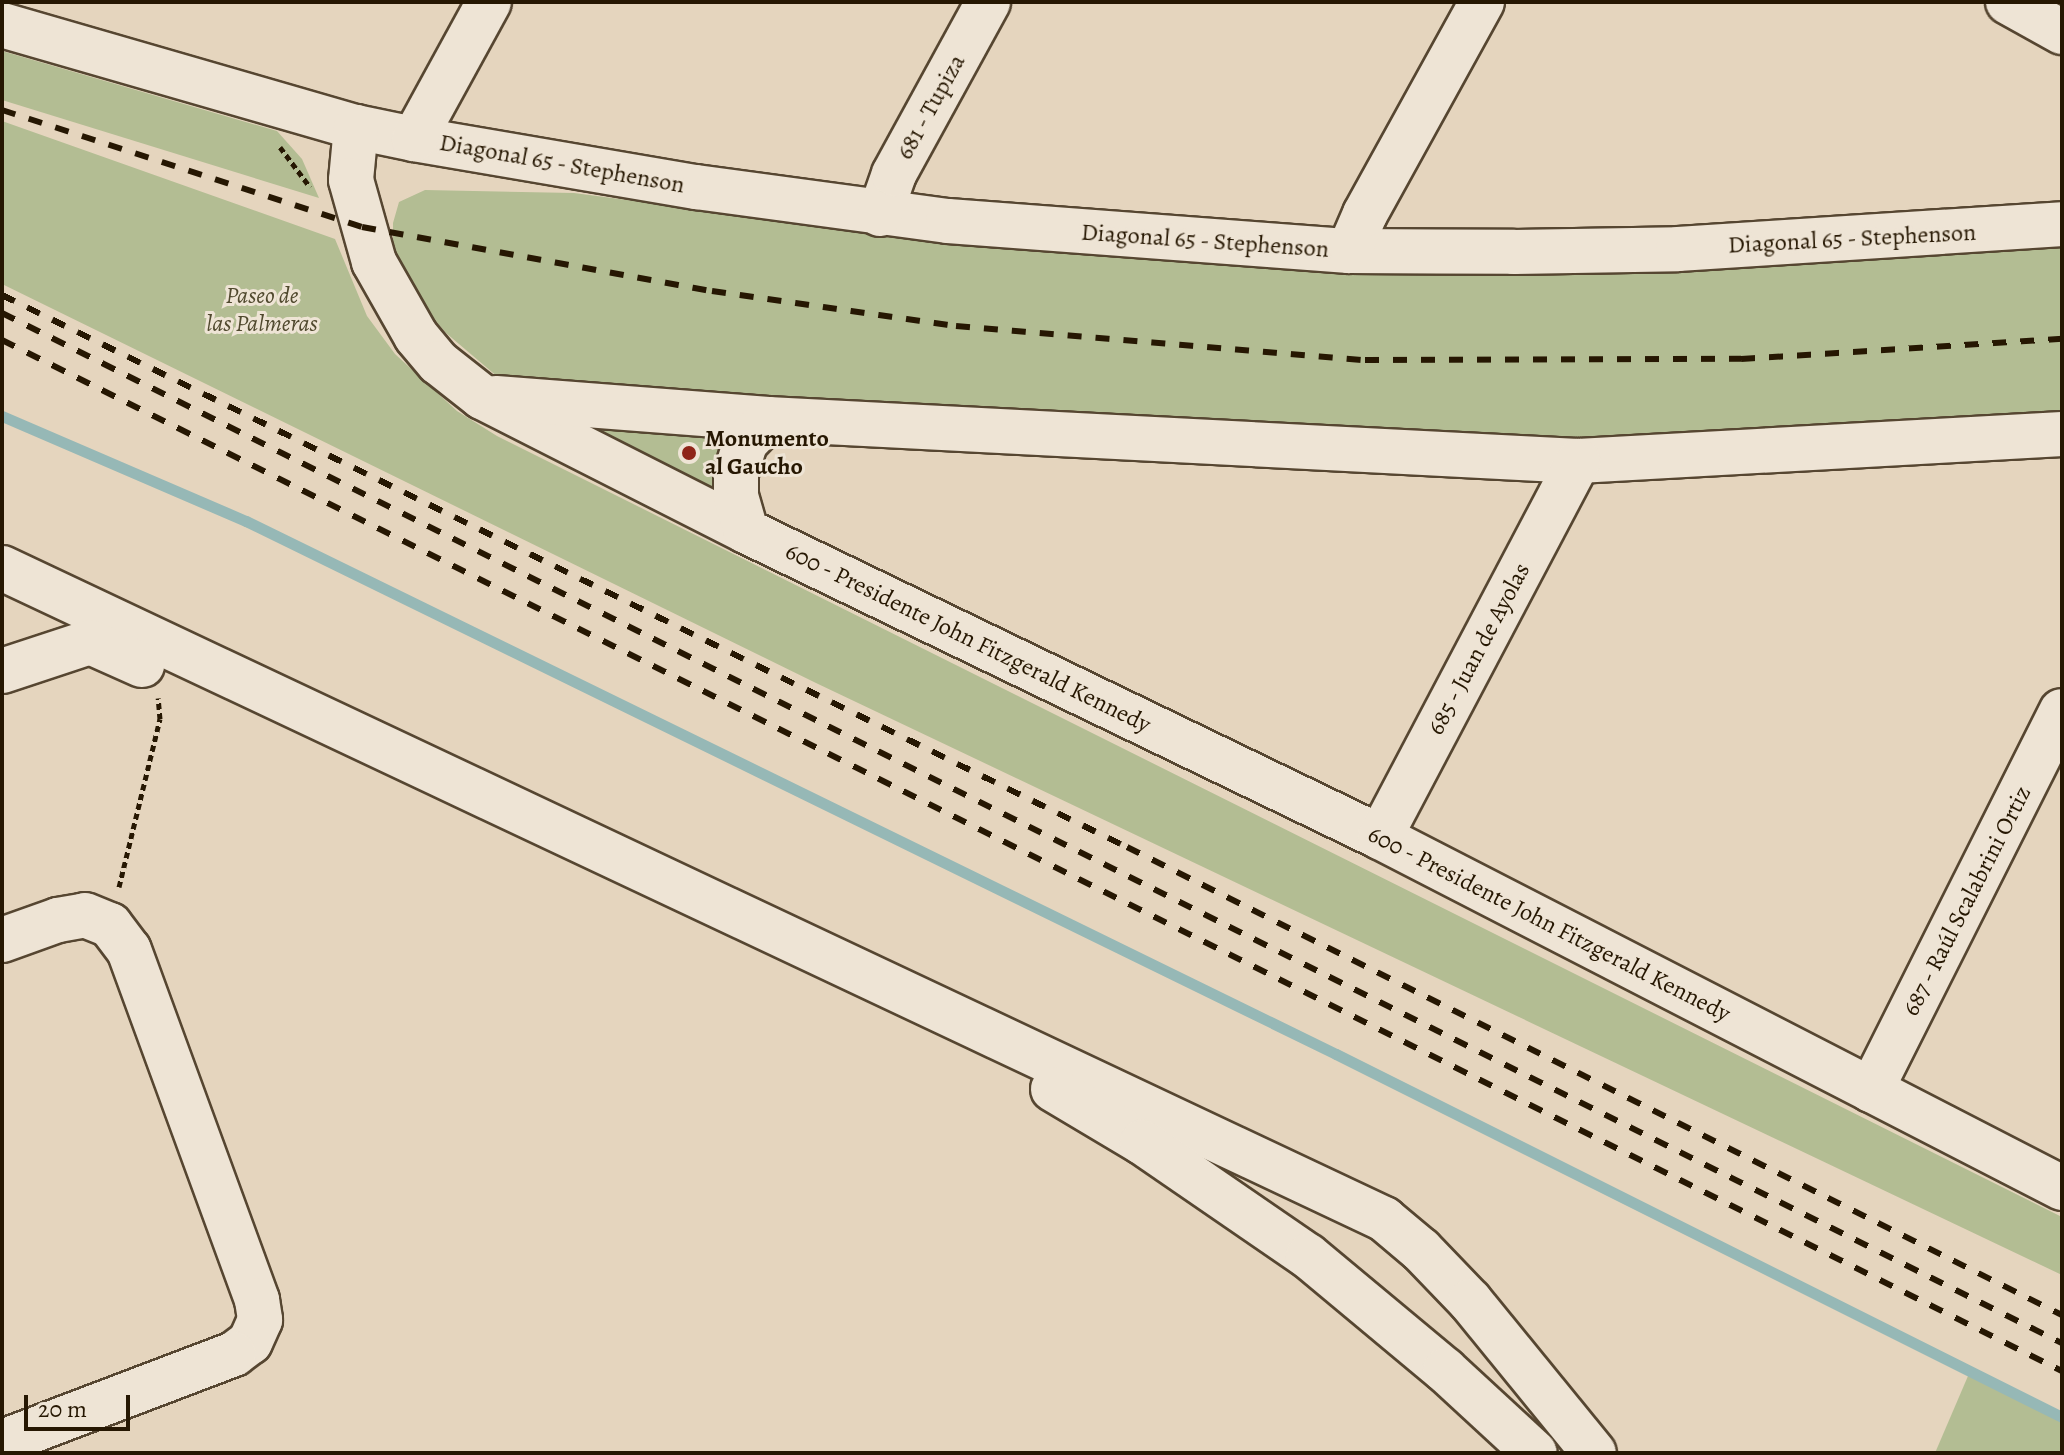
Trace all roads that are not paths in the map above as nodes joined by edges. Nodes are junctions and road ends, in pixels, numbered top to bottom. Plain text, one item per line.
1 (489, 2) edge
2 (988, 2) edge
3 (1482, 2) edge
4 (2008, 2) edge
5 (2, 25) edge
6 (2062, 32) edge
7 (356, 127) junction
8 (414, 139) junction
9 (880, 214) junction
10 (2062, 224) edge
11 (1349, 251) junction
12 (482, 397) junction
13 (768, 419) junction
14 (2062, 434) edge
15 (1578, 461) junction
16 (746, 531) junction
17 (2, 568) edge
18 (2, 600) edge
19 (90, 642) junction
20 (2, 671) edge
21 (2062, 711) edge
22 (1380, 837) junction
23 (2, 940) edge
24 (1002, 1037) junction
25 (1871, 1090) junction
26 (2062, 1188) edge
27 (2, 1442) edge
28 (1535, 1453) edge
29 (1571, 1453) edge
30 (1594, 1453) edge

1 - 8 street
2 - 9 street, 681 - Tupiza
3 - 11 street
4 - 6 street
5 - 7 street
7 - 8 street, Diagonal 65 - Stephenson
7 - 12 street, 600 - Presidente John Fitzgerald Kennedy
8 - 9 street, Diagonal 65 - Stephenson
9 - 11 street, Diagonal 65 - Stephenson
10 - 11 street, Diagonal 65 - Stephenson
12 - 13 street
12 - 16 street, 600 - Presidente John Fitzgerald Kennedy
13 - 15 street
13 - 16 street
14 - 15 street
15 - 22 street, 685 - Juan de Ayolas
16 - 22 street, 600 - Presidente John Fitzgerald Kennedy
17 - 24 street
18 - 19 street
19 - 20 street
19 - 28 street
21 - 25 street, 687 - Raúl Scalabrini Ortiz
22 - 25 street, 600 - Presidente John Fitzgerald Kennedy
23 - 27 street
24 - 29 street
24 - 30 street
25 - 26 street, 600 - Presidente John Fitzgerald Kennedy

